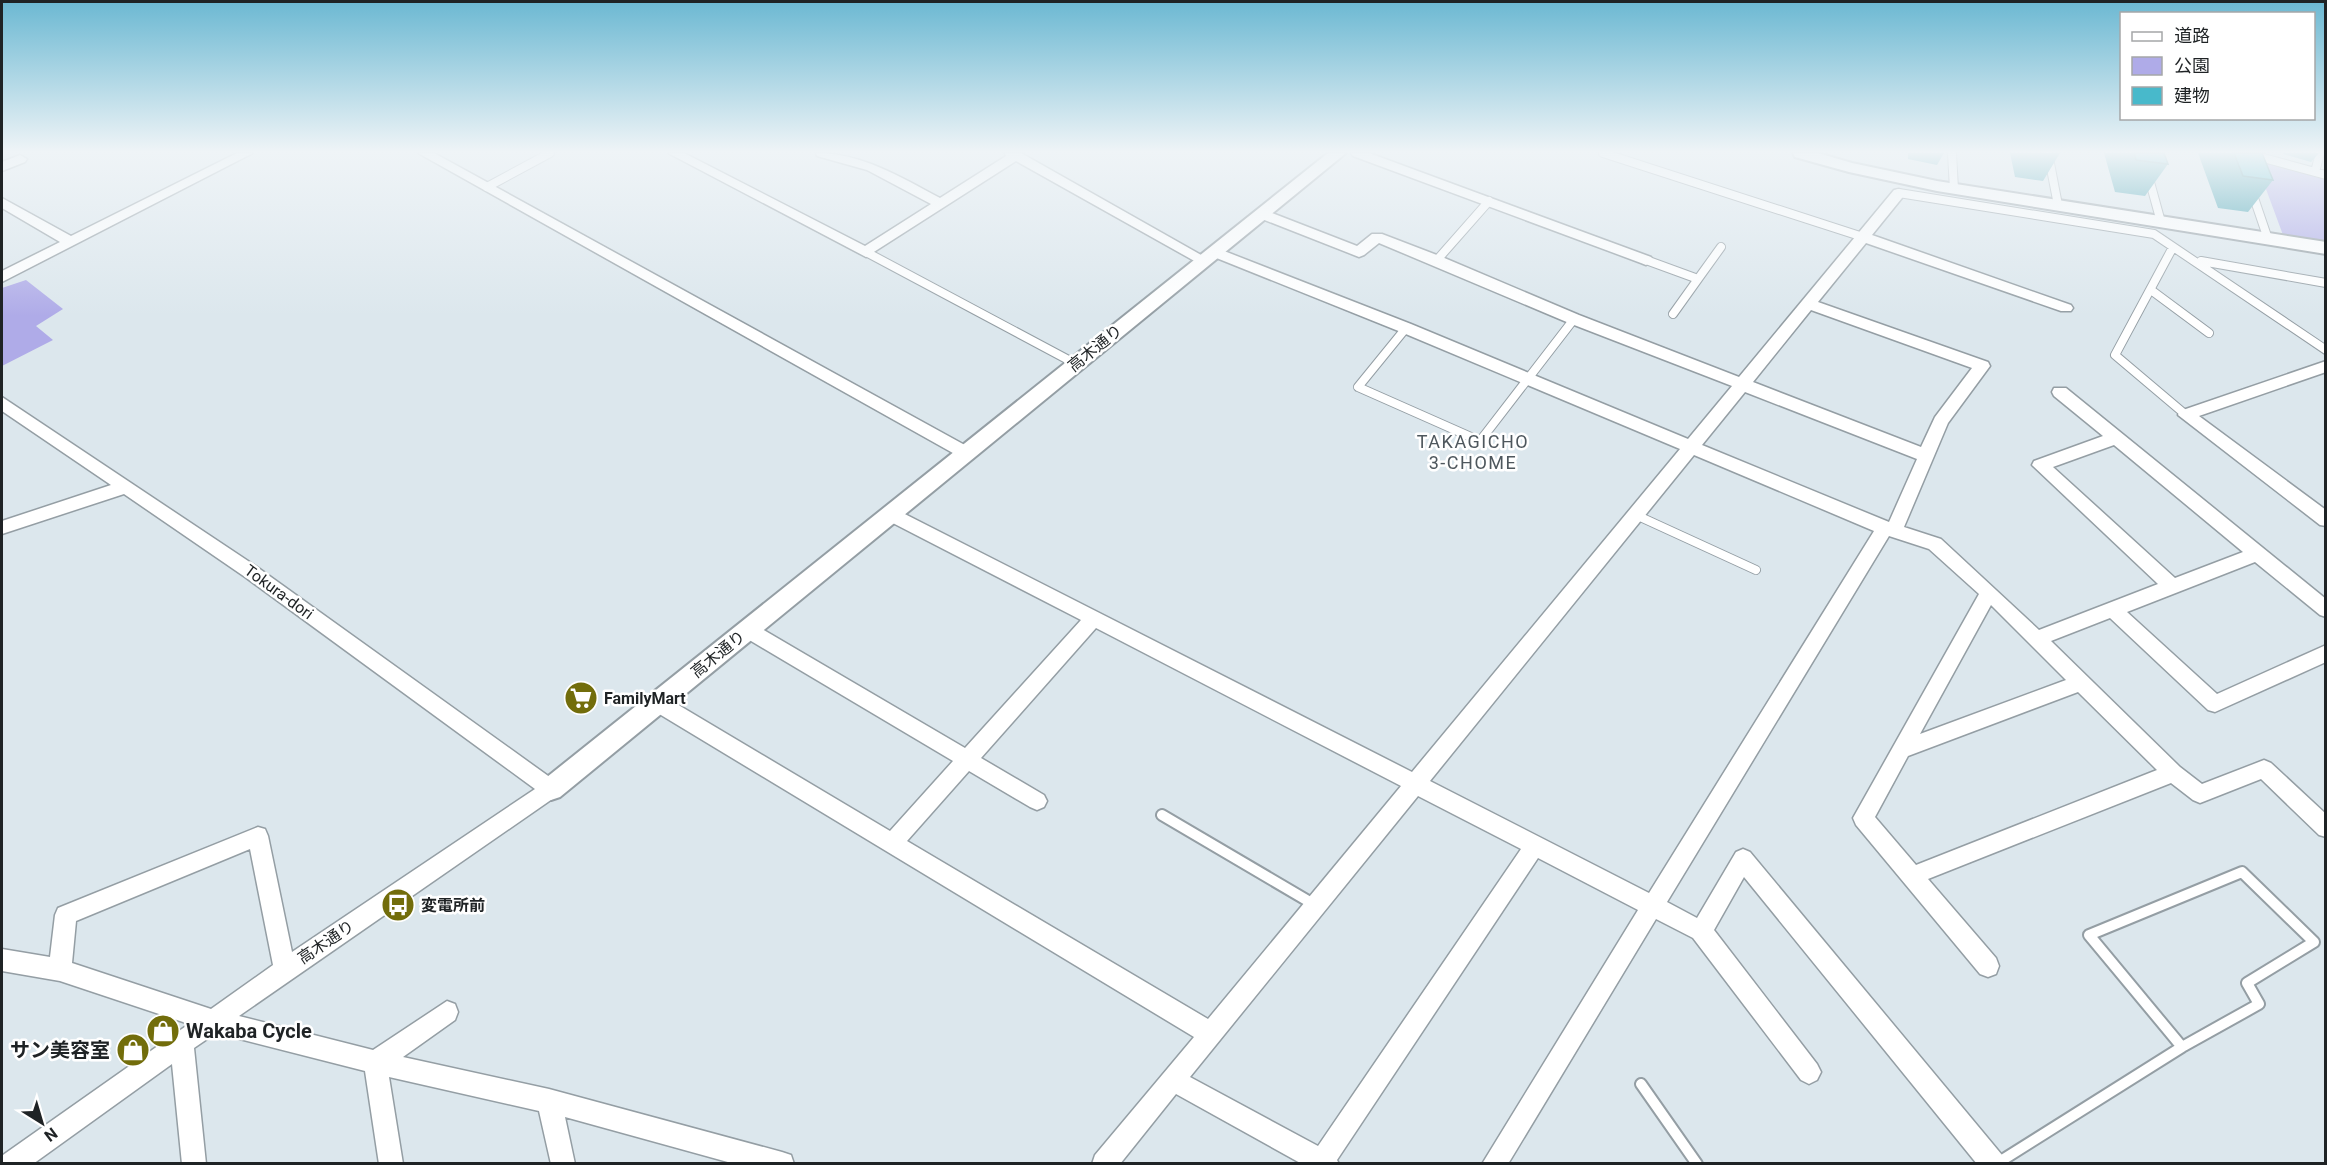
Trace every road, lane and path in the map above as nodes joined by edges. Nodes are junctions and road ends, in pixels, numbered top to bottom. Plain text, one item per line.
1 (11, 207) edge
2 (139, 207) edge
3 (525, 207) edge
4 (780, 207) edge
5 (933, 207) edge
6 (1116, 207) edge
7 (1270, 207) edge
8 (1483, 207) edge
9 (1506, 207) edge
10 (1773, 207) edge
11 (1887, 207) edge
12 (2023, 207) edge
13 (2072, 207) edge
14 (2157, 207) edge
15 (2257, 207) edge
16 (1262, 214) junction
17 (2161, 222) junction
18 (1863, 237) junction
19 (2268, 239) junction
20 (71, 242) junction
21 (1721, 247) dead end
22 (2173, 247) junction
23 (2325, 248) edge
24 (866, 252) junction
25 (1208, 256) junction
26 (1437, 260) junction
27 (1646, 260) joint
28 (2196, 260) junction
29 (2, 277) edge
30 (1698, 279) junction
31 (2325, 283) edge
32 (2151, 290) junction
33 (1808, 304) junction
34 (2066, 308) dead end
35 (1673, 314) dead end
36 (1574, 319) junction
37 (1406, 328) junction
38 (2209, 333) dead end
39 (2325, 350) edge
40 (1076, 364) junction
41 (2325, 366) edge
42 (1526, 379) junction
43 (1742, 384) junction
44 (2060, 392) dead end
45 (2, 403) edge
46 (2186, 415) junction
47 (2115, 438) junction
48 (1690, 448) junction
49 (966, 453) junction
50 (1927, 456) junction
51 (126, 487) junction
52 (891, 514) junction
53 (1636, 515) junction
54 (2325, 520) edge
55 (2, 528) edge
56 (1890, 530) junction
57 (2257, 554) junction
58 (1756, 570) dead end
59 (2172, 586) junction
60 (1989, 592) junction
61 (2113, 610) junction
62 (2325, 610) edge
63 (1094, 618) junction
64 (748, 630) junction
65 (2036, 639) junction
66 (2325, 653) edge
67 (2080, 682) junction
68 (658, 703) junction
69 (1900, 750) junction
70 (967, 760) junction
71 (2174, 773) junction
72 (1416, 784) junction
73 (551, 789) junction
74 (1037, 801) dead end
75 (1162, 815) dead end
76 (2325, 828) edge
77 (892, 843) junction
78 (1535, 845) junction
79 (1912, 876) junction
80 (1316, 905) junction
81 (1652, 905) junction
82 (1701, 931) junction
83 (2, 960) edge
84 (1988, 966) dead end
85 (60, 970) junction
86 (285, 970) junction
87 (447, 1012) dead end
88 (213, 1021) junction
89 (1211, 1034) junction
90 (182, 1043) junction
91 (2182, 1047) junction
92 (375, 1062) junction
93 (1809, 1072) dead end
94 (1173, 1080) junction
95 (1641, 1084) dead end
96 (549, 1101) junction
97 (1324, 1162) edge
98 (777, 1163) edge
99 (12, 1164) edge
100 (194, 1164) edge
101 (391, 1164) edge
102 (563, 1164) edge
103 (1104, 1164) edge
104 (1494, 1164) edge
105 (1697, 1164) edge
106 (1995, 1164) edge

1 - 20 street
2 - 20 street
3 - 49 street
4 - 24 street
5 - 24 street
6 - 25 street
7 - 16 street, 高木通り
8 - 26 lane
9 - 27 street
10 - 18 lane
11 - 18 street
12 - 22 lane
13 - 17 street
14 - 17 lane
15 - 19 lane
16 - 25 street, 高木通り
16 - 26 street
17 - 19 street
18 - 33 street
18 - 34 street
19 - 23 street
20 - 29 street
21 - 30 lane
22 - 28 lane
22 - 32 lane
24 - 40 lane
25 - 37 street
25 - 40 street, 高木通り
26 - 36 street
27 - 30 lane
28 - 31 lane
28 - 39 lane
30 - 35 lane
32 - 38 lane
32 - 46 lane
33 - 43 street
33 - 50 street
36 - 42 lane
36 - 43 street
37 - 42 street
37 - 42 lane
40 - 49 street, 高木通り
41 - 46 street
42 - 48 street
43 - 48 street
43 - 50 street
44 - 47 street
45 - 51 street, Tokura-dori
46 - 54 street
47 - 57 street
47 - 59 street
48 - 53 street
48 - 56 street
49 - 52 street, 高木通り
50 - 56 street
51 - 55 street
51 - 73 street, Tokura-dori
52 - 63 street
52 - 64 street, 高木通り
53 - 58 lane
53 - 72 street
56 - 60 street
56 - 81 street
57 - 59 street
57 - 62 street
59 - 61 street
60 - 65 street
60 - 69 street
61 - 65 street
61 - 66 street
63 - 70 street
63 - 72 street
64 - 68 street, 高木通り
64 - 70 street
65 - 67 street
67 - 69 street
67 - 71 street
68 - 73 street, 高木通り
68 - 77 street
69 - 79 street
70 - 74 street
70 - 77 street
71 - 76 street
71 - 79 street
72 - 78 street
72 - 80 street
73 - 86 street, 高木通り
75 - 80 lane
77 - 89 street
78 - 81 street
78 - 97 street
79 - 84 street
80 - 89 street
81 - 82 street
81 - 104 street
82 - 93 street
82 - 106 street
83 - 85 street
85 - 86 street
85 - 88 street
86 - 88 street, 高木通り
87 - 92 street
88 - 90 street, 高木通り
88 - 92 street
89 - 94 street
90 - 99 street, 高木通り
90 - 100 street
91 - 91 lane
91 - 106 lane
92 - 96 street
92 - 101 street
94 - 97 street
94 - 103 street
95 - 105 lane
96 - 98 street
96 - 102 street

